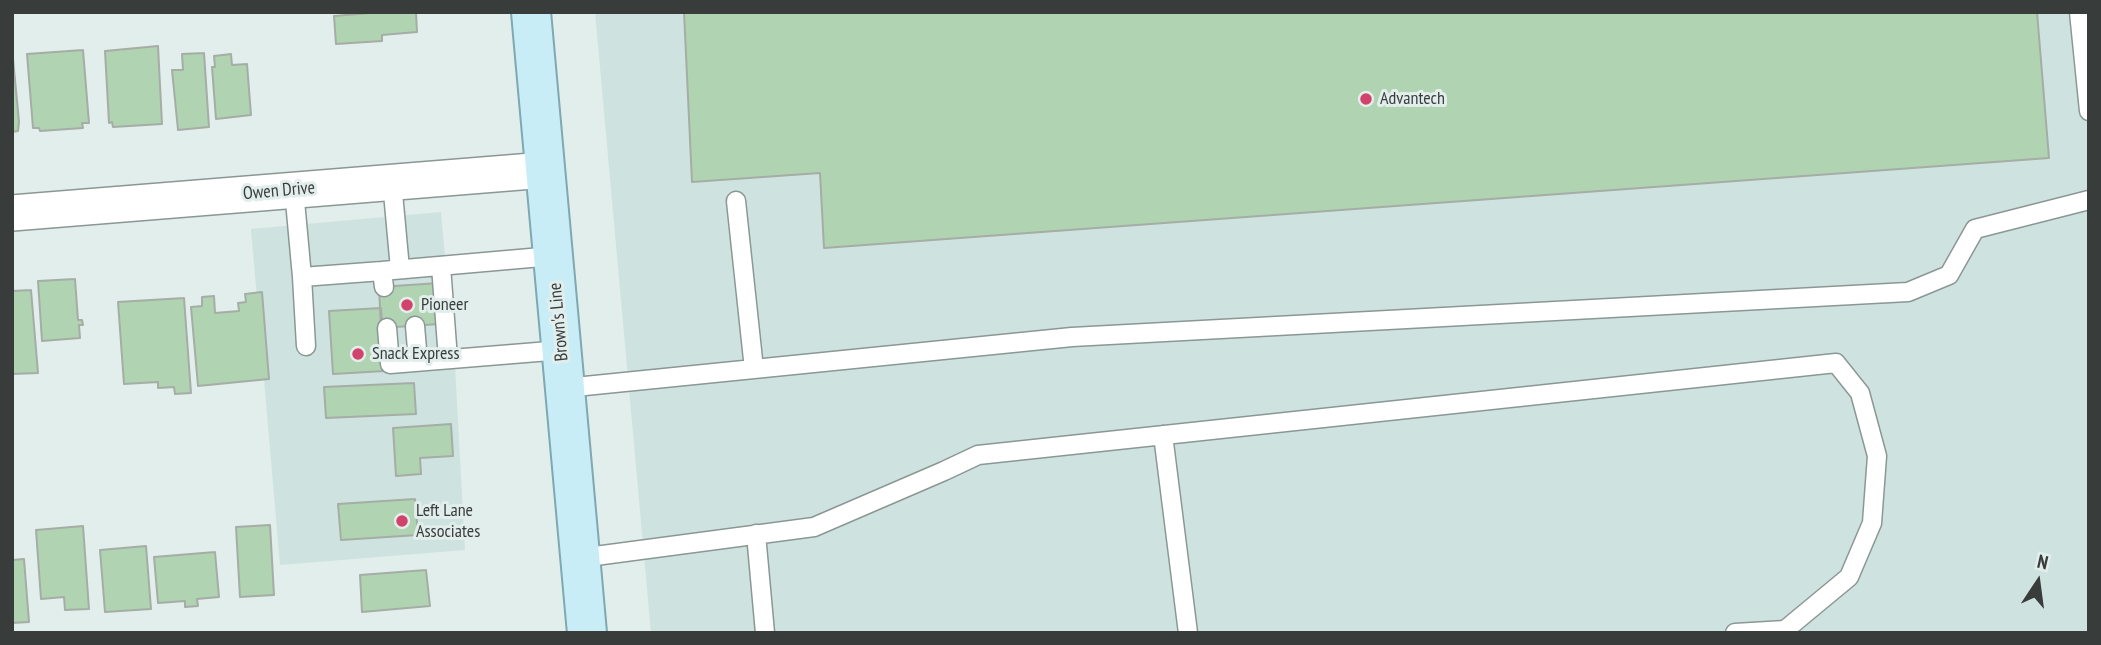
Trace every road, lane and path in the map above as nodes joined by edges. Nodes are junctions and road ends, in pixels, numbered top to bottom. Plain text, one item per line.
1 (531, 12) edge
2 (2079, 12) edge
3 (2089, 111) edge
4 (545, 170) junction
5 (392, 182) junction
6 (294, 190) junction
7 (2089, 200) edge
8 (736, 201) dead end
9 (12, 214) edge
10 (553, 256) junction
11 (441, 266) junction
12 (397, 276) junction
13 (302, 277) junction
14 (415, 326) dead end
15 (387, 328) dead end
16 (306, 346) dead end
17 (562, 350) junction
18 (448, 359) junction
19 (418, 361) junction
20 (754, 369) junction
21 (565, 388) junction
22 (1163, 435) junction
23 (756, 534) junction
24 (580, 558) junction
25 (587, 633) edge
26 (765, 633) edge
27 (1188, 633) edge
28 (1735, 633) edge

1 - 4 main road, Brown's Line
2 - 3 lane
4 - 5 street, Owen Drive
4 - 10 main road, Brown's Line
5 - 6 street, Owen Drive
5 - 12 lane
6 - 9 street, Owen Drive
6 - 13 lane
7 - 20 lane
8 - 20 lane
10 - 11 lane
10 - 17 main road, Brown's Line
11 - 12 lane
11 - 18 lane
12 - 13 lane
13 - 16 lane
14 - 19 lane
15 - 19 lane
17 - 18 lane
17 - 21 main road, Brown's Line
18 - 19 lane
20 - 21 lane
21 - 24 main road, Brown's Line
22 - 23 lane
22 - 27 lane
22 - 28 lane
23 - 24 lane
23 - 26 lane
24 - 25 main road, Brown's Line

